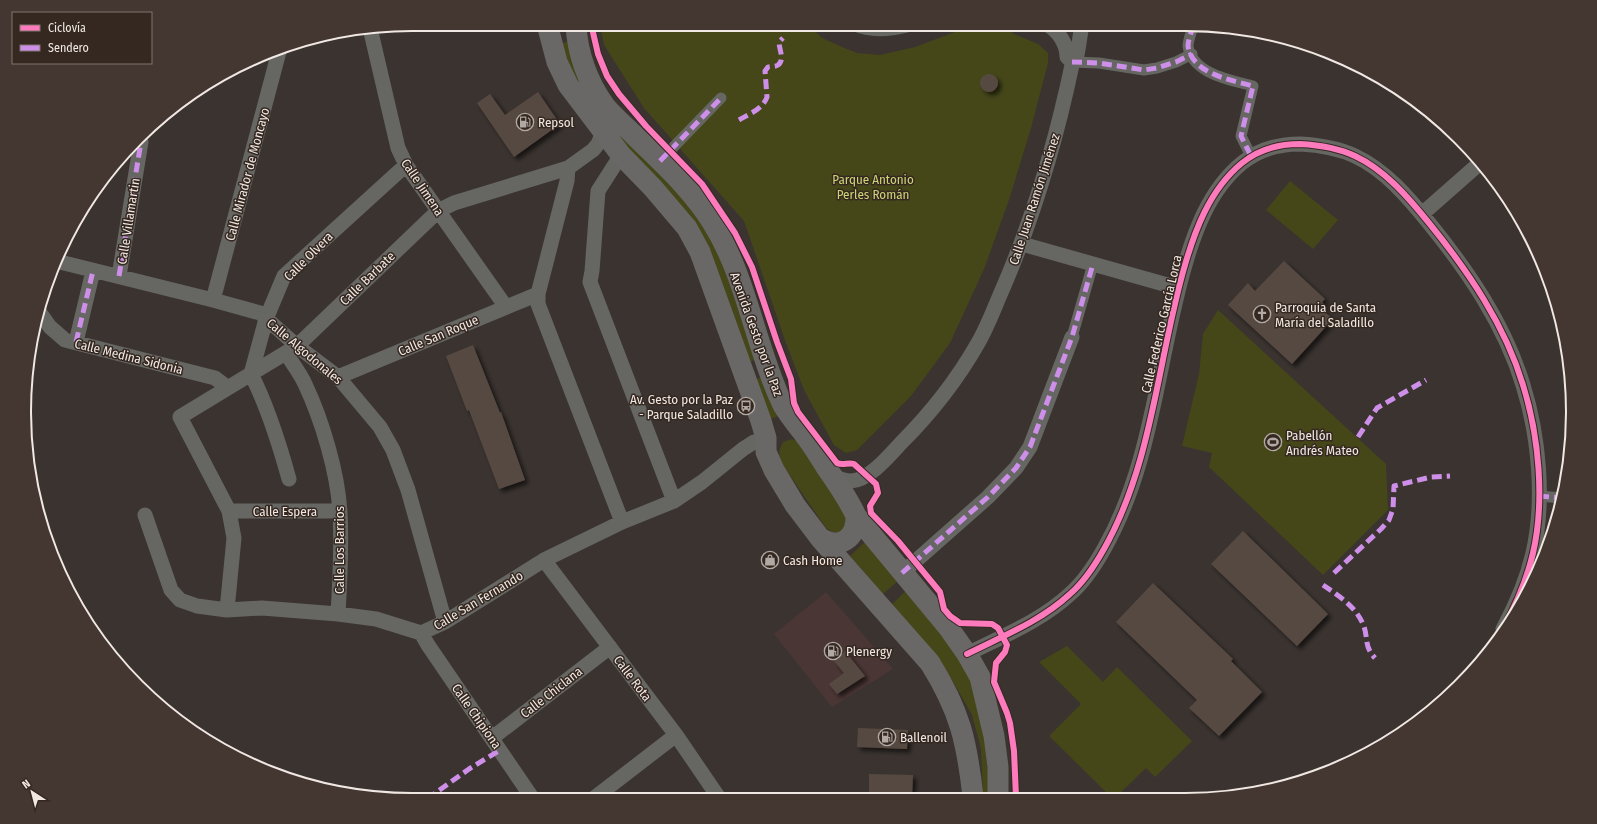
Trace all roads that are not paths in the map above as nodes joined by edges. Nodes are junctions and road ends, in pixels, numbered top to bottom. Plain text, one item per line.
1 (549, 31) edge
2 (577, 31) edge
3 (1055, 31) edge
4 (1081, 31) edge
5 (1192, 31) edge
6 (371, 33) edge
7 (1192, 54) junction
8 (278, 55) edge
9 (1072, 62) junction
10 (721, 98) dead end
11 (601, 129) junction
12 (140, 146) edge
13 (622, 155) junction
14 (1251, 156) junction
15 (660, 161) junction
16 (406, 165) junction
17 (1476, 167) edge
18 (568, 168) junction
19 (438, 211) junction
20 (1422, 214) junction
21 (1022, 244) junction
22 (62, 262) edge
23 (1093, 264) junction
24 (93, 271) junction
25 (119, 276) junction
26 (1178, 288) junction
27 (538, 294) junction
28 (213, 300) junction
29 (506, 307) junction
30 (43, 317) edge
31 (266, 319) junction
32 (1072, 337) joint
33 (76, 342) junction
34 (291, 349) junction
35 (250, 374) junction
36 (338, 377) junction
37 (228, 388) junction
38 (800, 429) junction
39 (766, 438) junction
40 (831, 475) junction
41 (289, 479) dead end
42 (862, 479) junction
43 (1539, 496) junction
44 (1556, 497) edge
45 (674, 501) junction
46 (229, 511) junction
47 (853, 511) junction
48 (340, 512) junction
49 (145, 515) dead end
50 (622, 522) junction
51 (820, 538) junction
52 (544, 560) junction
53 (902, 573) junction
54 (1519, 595) edge
55 (227, 610) junction
56 (338, 614) junction
57 (445, 622) junction
58 (421, 633) junction
59 (610, 647) junction
60 (968, 654) junction
61 (676, 735) junction
62 (492, 738) junction
63 (529, 793) edge
64 (601, 793) edge
65 (716, 793) edge
66 (972, 793) edge
67 (998, 793) edge

1 - 11 main road, Avenida Gesto por la Paz
2 - 15 main road, Avenida Gesto por la Paz
3 - 9 street
4 - 9 street, Calle Juan Ramón Jiménez
5 - 7 street
6 - 16 street, Calle Jimena
7 - 9 street
7 - 14 street
8 - 28 street, Calle Mirador de Moncayo
9 - 21 street, Calle Juan Ramón Jiménez
10 - 15 street
11 - 13 main road, Avenida Gesto por la Paz
11 - 18 street, Calle Barbate
12 - 25 street, Calle Villamartin
13 - 39 main road, Avenida Gesto por la Paz
13 - 45 street
14 - 20 street, Calle Federico García Lorca
14 - 26 street, Calle Federico García Lorca
15 - 38 main road, Avenida Gesto por la Paz
16 - 19 street, Calle Jimena
16 - 31 street, Calle Olvera
17 - 20 street
18 - 19 street, Calle Barbate
18 - 27 street
19 - 29 street, Calle Jimena
19 - 34 street, Calle Barbate
20 - 43 street, Calle Federico García Lorca
21 - 23 street
21 - 42 street, Calle Juan Ramón Jiménez
22 - 24 street, Calle Algodonales
23 - 26 street
23 - 32 street
24 - 25 street, Calle Algodonales
24 - 33 street
25 - 28 street, Calle Algodonales
26 - 60 street, Calle Federico García Lorca
27 - 29 street, Calle San Roque
27 - 50 street
28 - 31 street, Calle Algodonales
29 - 36 street, Calle San Roque
30 - 33 street, Calle Medina Sidonia
31 - 34 street, Calle Algodonales
31 - 35 street, Calle Olvera
32 - 53 street
33 - 37 street, Calle Medina Sidonia
34 - 35 street, Calle Barbate
34 - 36 street, Calle Algodonales
34 - 48 street, Calle Los Barrios
35 - 37 street, Calle Barbate
35 - 41 street
36 - 57 street, Calle Algodonales
37 - 46 street, Calle Barbate
38 - 39 main road
38 - 40 main road, Avenida Gesto por la Paz
39 - 45 street, Calle San Fernando
39 - 51 main road, Avenida Gesto por la Paz
40 - 42 street
40 - 47 main road, Avenida Gesto por la Paz
42 - 47 street, Calle Juan Ramón Jiménez
43 - 44 street
43 - 54 street, Calle Federico García Lorca
45 - 50 street, Calle San Fernando
46 - 48 street, Calle Espera
46 - 55 street
47 - 51 main road
47 - 53 main road, Avenida Gesto por la Paz
48 - 56 street, Calle Los Barrios
49 - 55 street, Calle San Fernando
50 - 52 street, Calle San Fernando
51 - 66 main road, Avenida Gesto por la Paz
52 - 57 street, Calle San Fernando
52 - 59 street, Calle Rota
53 - 60 main road, Avenida Gesto por la Paz
55 - 56 street, Calle San Fernando
56 - 58 street, Calle San Fernando
57 - 58 street, Calle San Fernando
58 - 62 street, Calle Chipiona
59 - 61 street, Calle Rota
59 - 62 street, Calle Chiclana
60 - 67 main road, Avenida Gesto por la Paz
61 - 64 street
61 - 65 street, Calle Rota
62 - 63 street, Calle Chipiona

